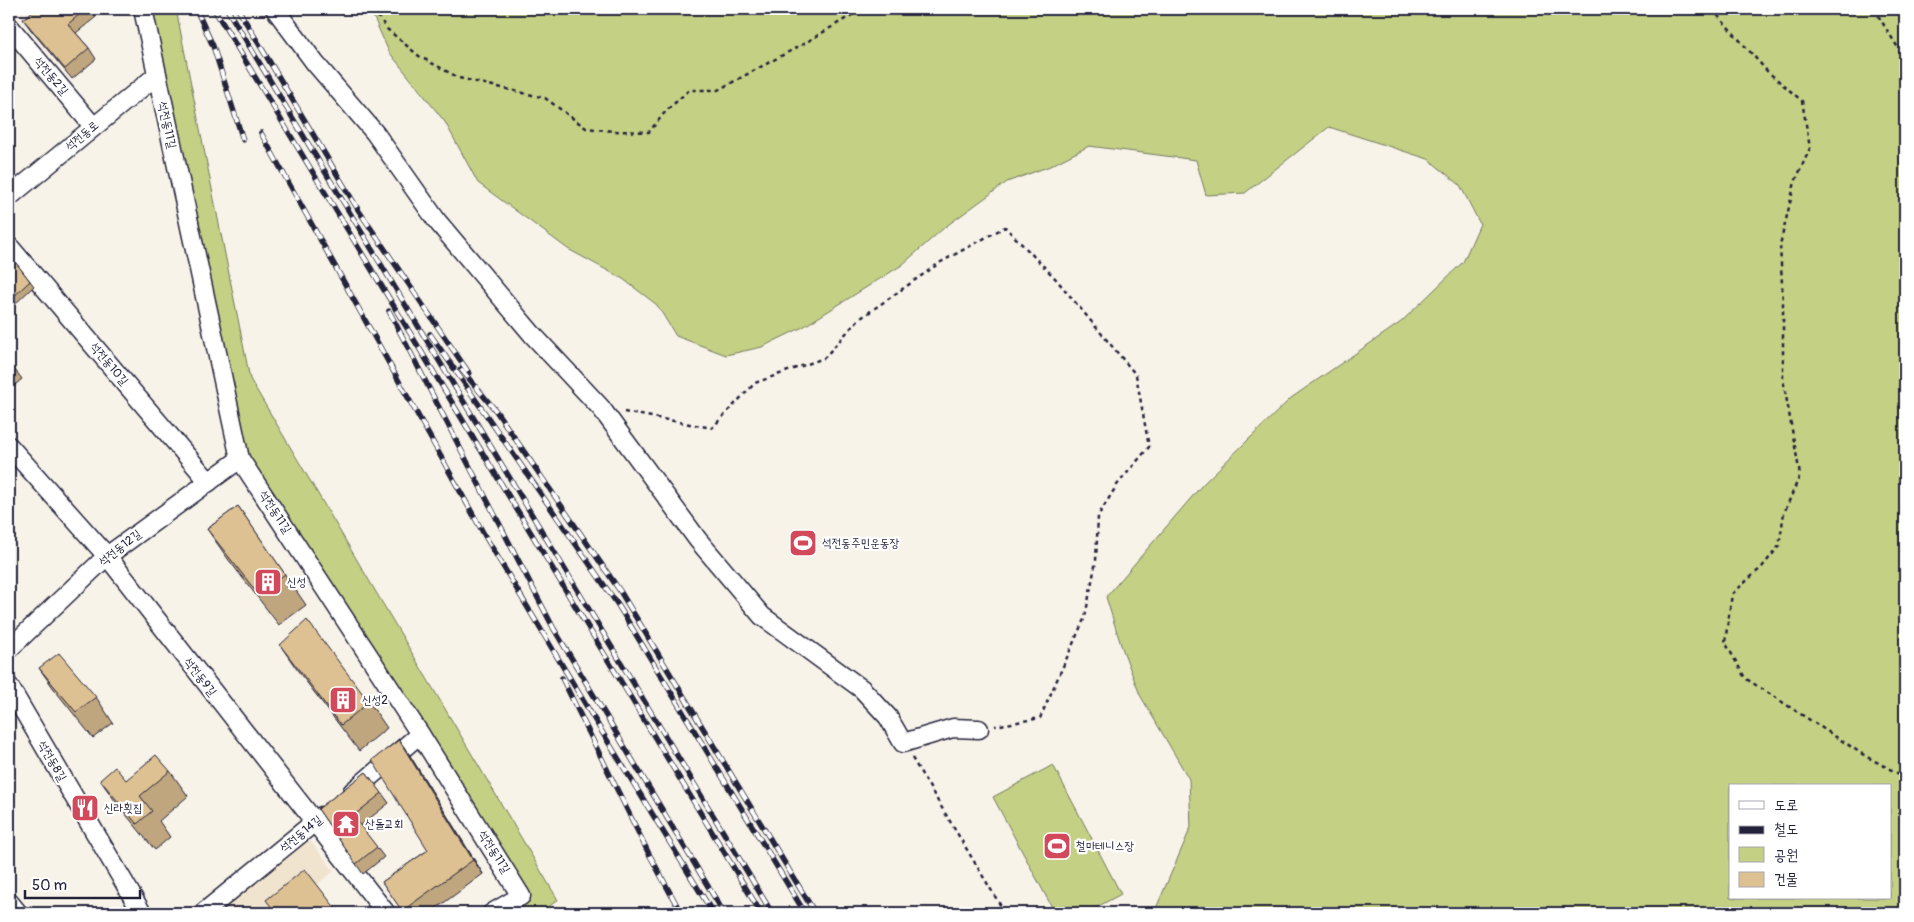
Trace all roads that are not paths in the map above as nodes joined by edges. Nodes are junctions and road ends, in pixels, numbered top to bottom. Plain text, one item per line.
1 (142, 9) edge
2 (275, 9) edge
3 (9, 26) edge
4 (157, 75) junction
5 (93, 126) junction
6 (9, 197) edge
7 (9, 246) edge
8 (9, 446) edge
9 (240, 459) junction
10 (209, 482) junction
11 (106, 556) junction
12 (9, 649) edge
13 (9, 686) edge
14 (979, 729) road end
15 (420, 734) junction
16 (314, 823) junction
17 (9, 902) edge
18 (18, 913) edge
19 (142, 913) edge
20 (203, 913) edge
21 (386, 913) edge
22 (492, 913) edge

1 - 4 street, 석전동11길
2 - 14 street
3 - 5 street, 석전동2길
4 - 5 street, 석전동로
4 - 9 street, 석전동11길
5 - 6 street, 석전동로
7 - 10 street, 석전동10길
8 - 11 street, 석전동9길
9 - 10 street, 석전동12길
9 - 15 street, 석전동11길
10 - 11 street, 석전동12길
11 - 12 street, 석전동12길
11 - 16 street, 석전동9길
13 - 19 street, 석전동8길
15 - 16 street, 석전동14길
15 - 22 street, 석전동11길
16 - 20 street, 석전동14길
16 - 21 street, 석전동9길
17 - 18 street

